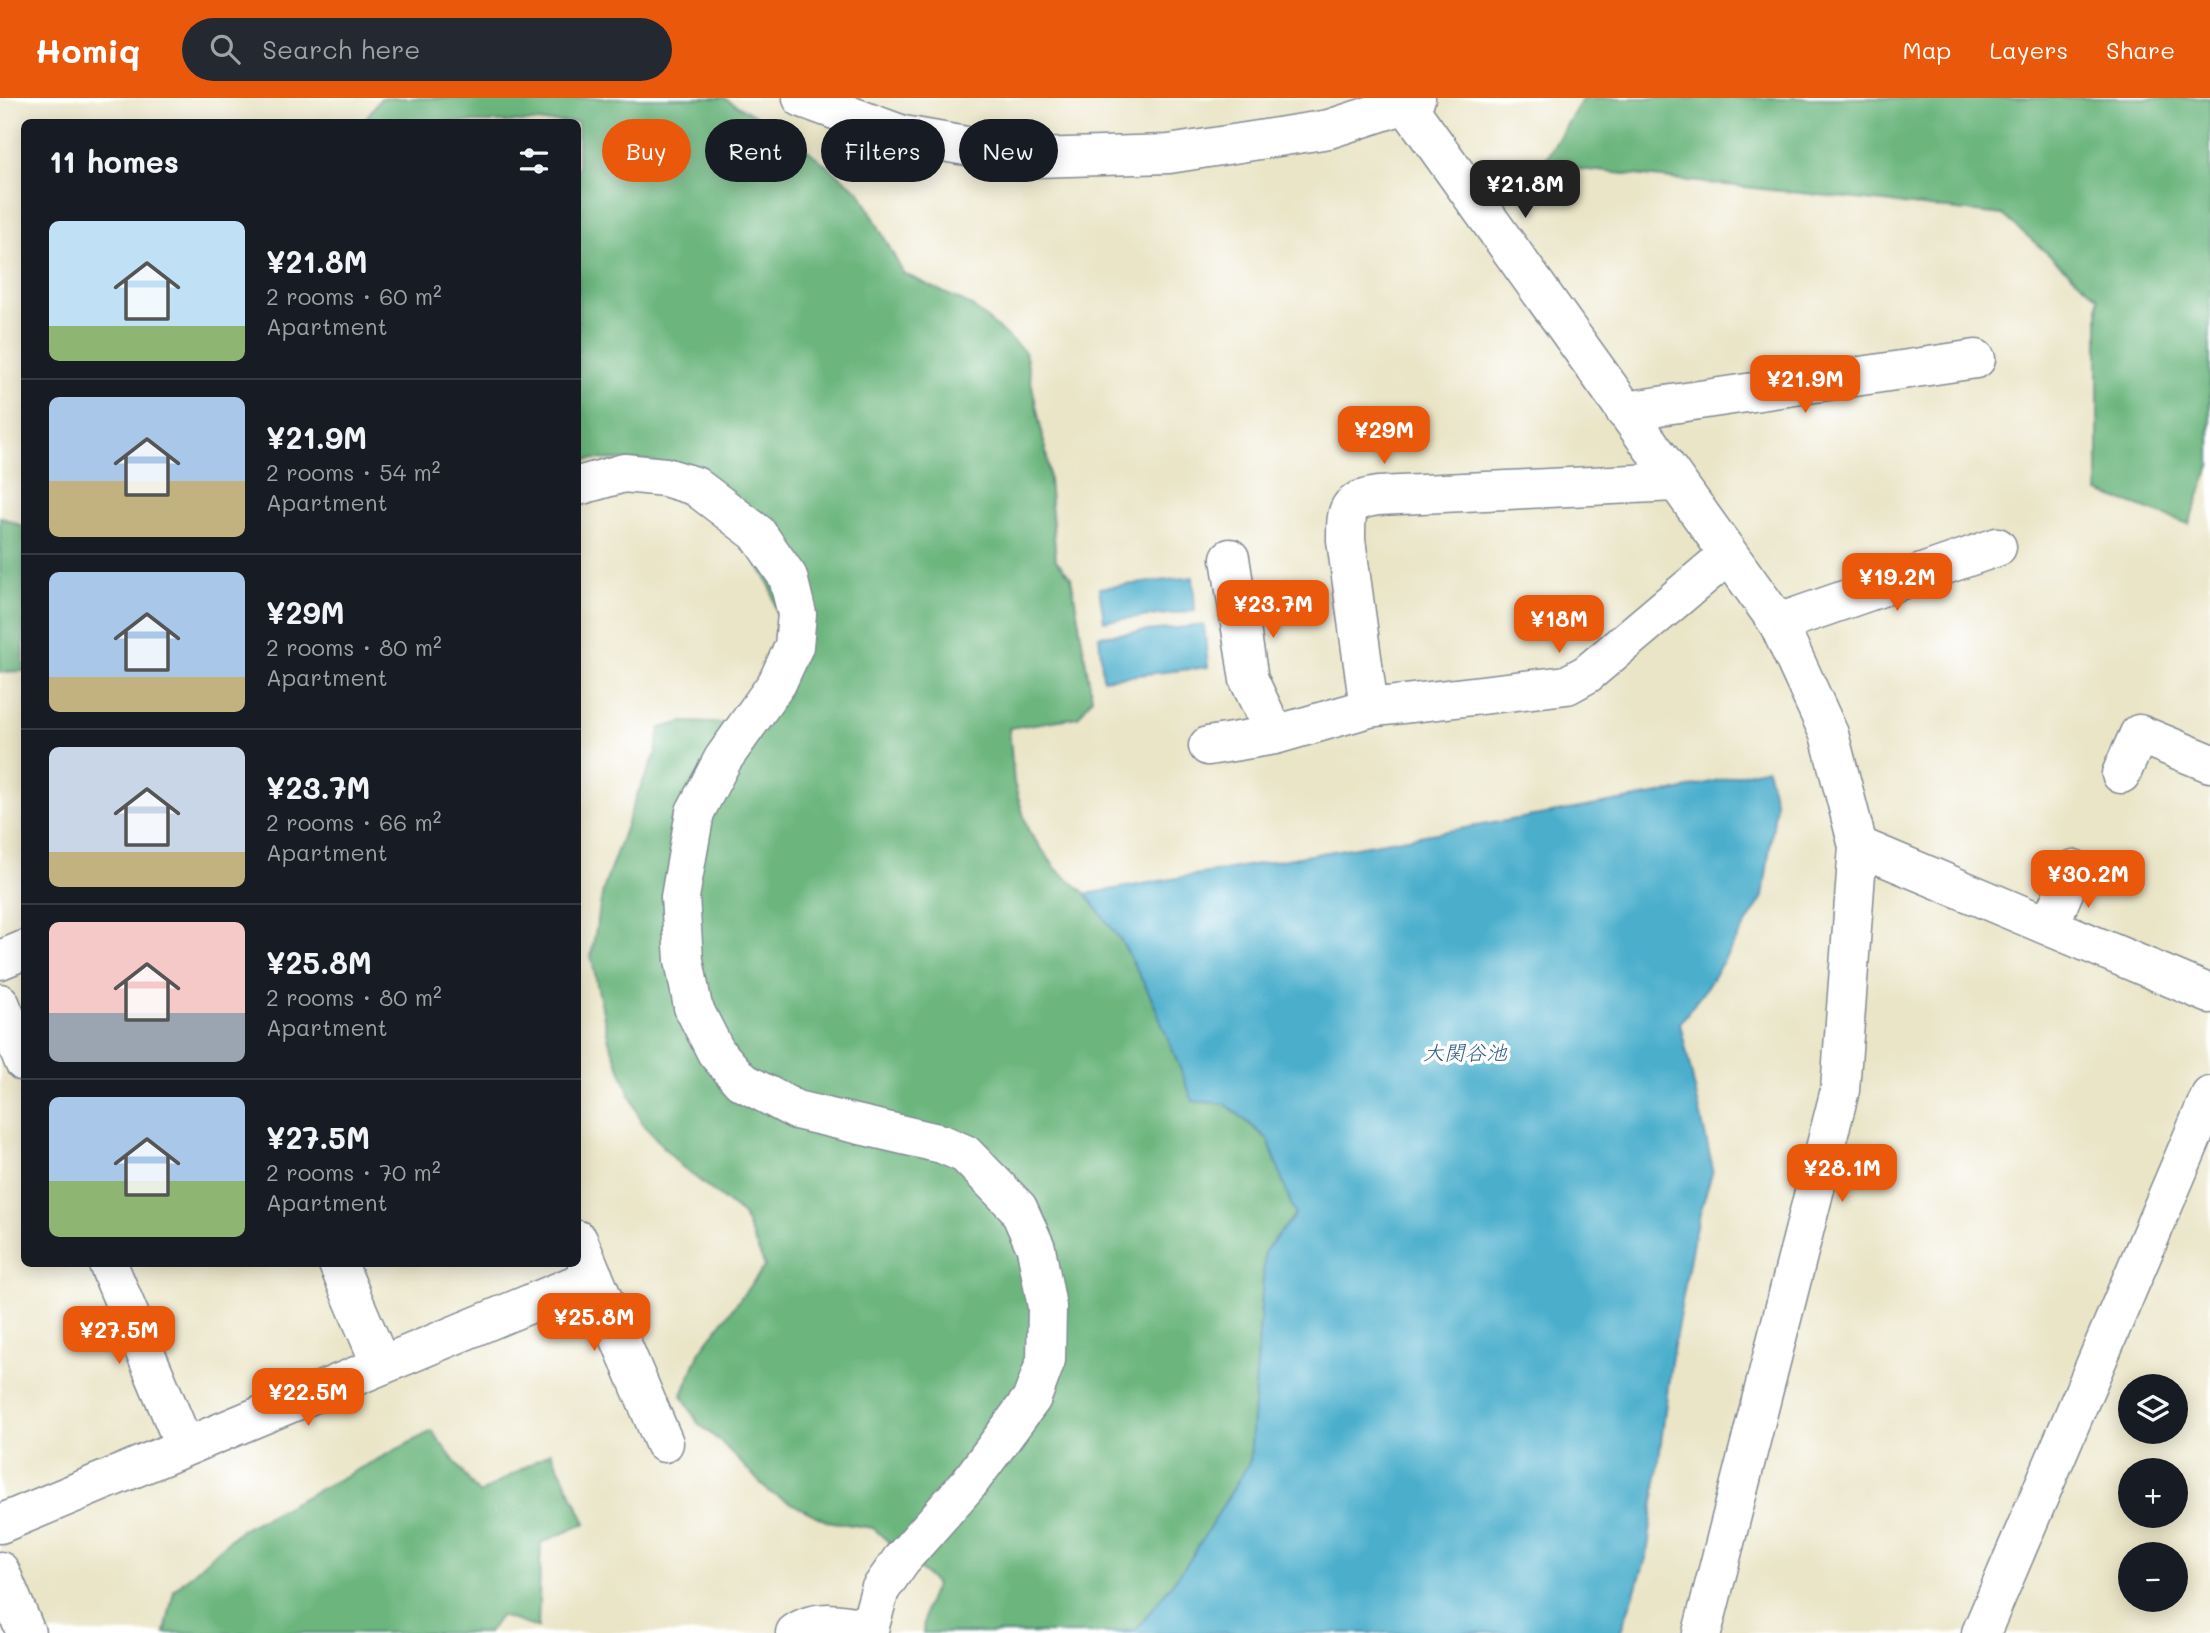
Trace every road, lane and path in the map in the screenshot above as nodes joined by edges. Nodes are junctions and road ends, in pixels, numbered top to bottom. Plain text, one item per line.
1 (802, 98) edge
2 (1411, 101) edge
3 (1976, 359) dead end
4 (1625, 411) junction
5 (1676, 482) junction
6 (581, 485) edge
7 (1997, 547) dead end
8 (1728, 555) junction
9 (1230, 558) dead end
10 (1778, 623) junction
11 (1369, 708) junction
12 (1275, 735) junction
13 (1208, 746) dead end
14 (2210, 763) edge
15 (2121, 774) dead end
16 (1858, 846) junction
17 (2074, 869) dead end
18 (2049, 926) junction
19 (21, 951) edge
20 (0, 960) edge
21 (2210, 994) edge
22 (0, 1003) edge
23 (21, 1055) edge
24 (2210, 1096) edge
25 (581, 1247) edge
26 (109, 1267) edge
27 (339, 1267) edge
28 (594, 1277) junction
29 (381, 1365) junction
30 (664, 1443) dead end
31 (185, 1447) junction
32 (0, 1524) edge
33 (0, 1571) edge
34 (868, 1631) edge
35 (26, 1633) edge
36 (795, 1633) edge
37 (1702, 1633) edge
38 (1981, 1633) edge

1 - 2 street
2 - 4 street
3 - 4 street
4 - 5 street
5 - 8 street
5 - 11 street
6 - 34 street
7 - 10 street
8 - 10 street
8 - 11 street
9 - 12 street
10 - 16 street
11 - 12 street
12 - 13 street
14 - 15 street
16 - 18 street
16 - 37 street
17 - 18 street
18 - 21 street
19 - 20 street
22 - 23 street
24 - 38 street
25 - 28 street
26 - 31 street
27 - 29 street
28 - 29 street
28 - 30 street
29 - 31 street
31 - 32 street
33 - 35 street
34 - 36 street

